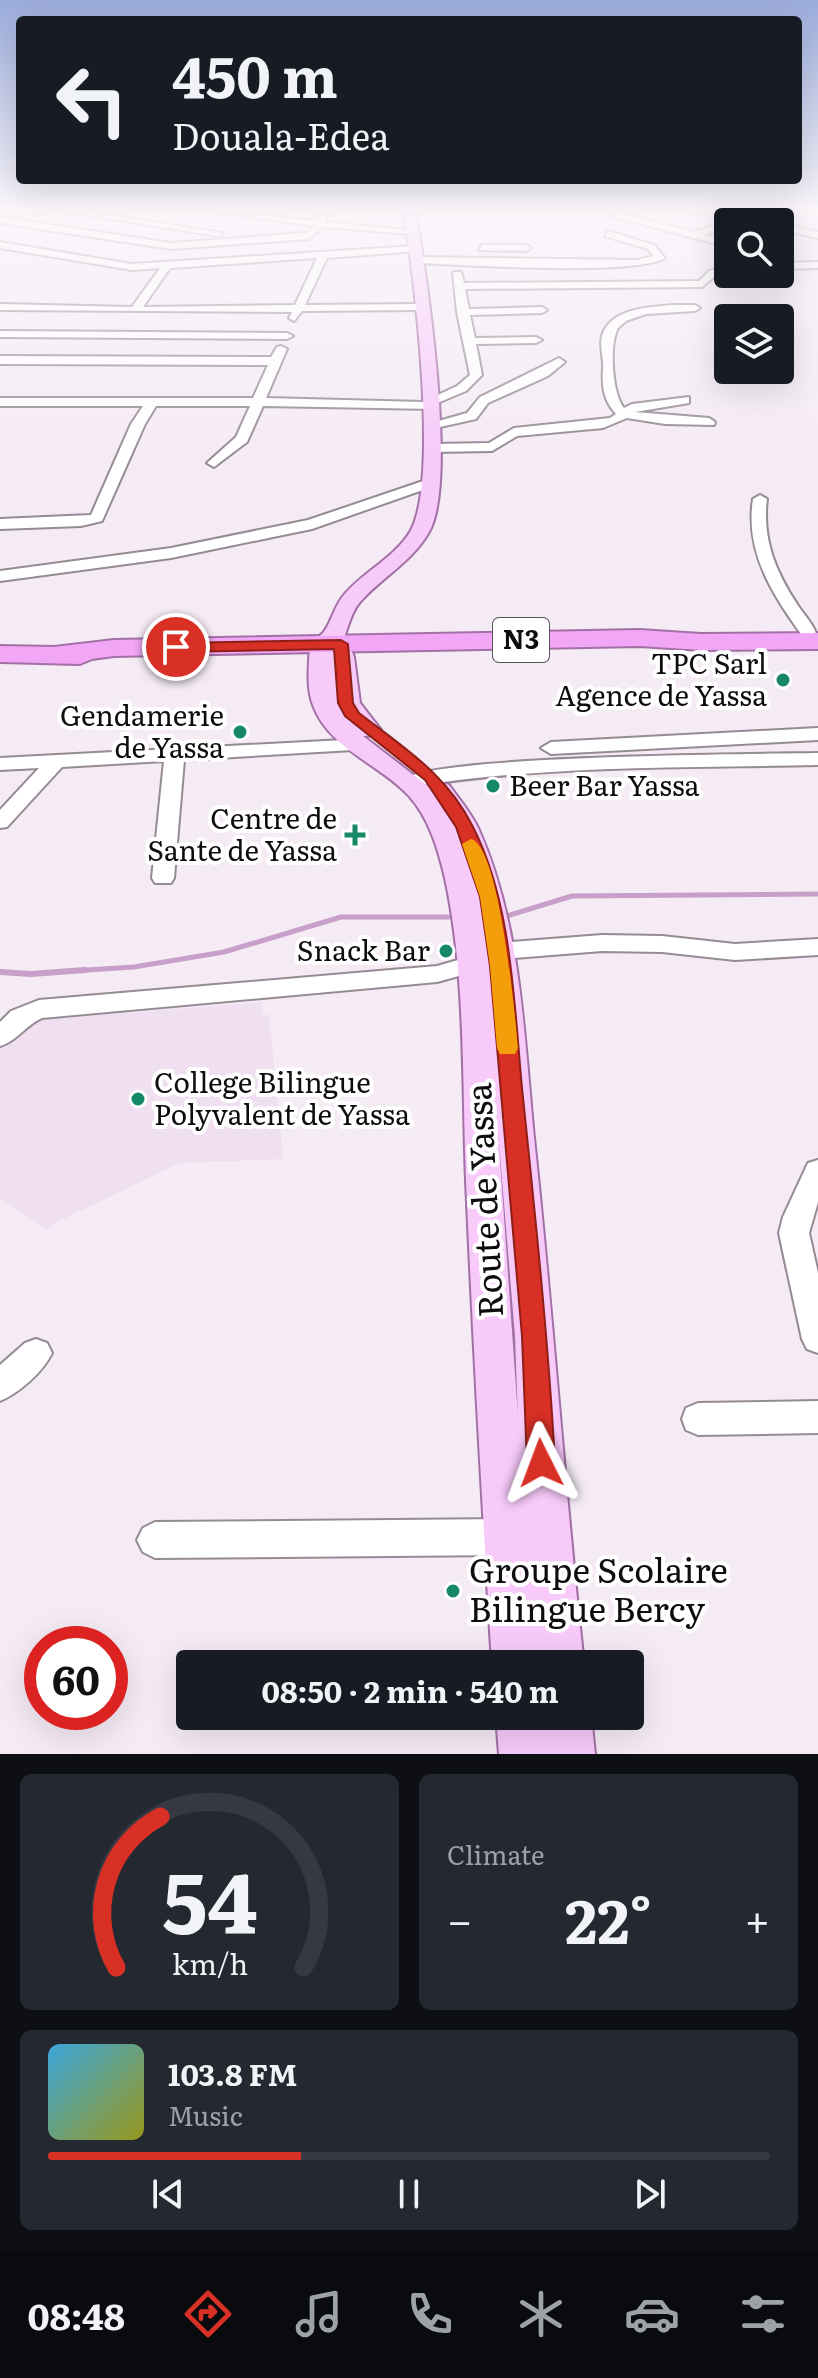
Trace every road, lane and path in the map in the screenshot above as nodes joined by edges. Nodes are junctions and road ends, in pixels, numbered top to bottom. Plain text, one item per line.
1 (149, 291) edge
2 (306, 291) edge
3 (419, 291) edge
4 (459, 291) edge
5 (0, 307) edge
6 (420, 307) junction
7 (298, 308) junction
8 (695, 308) dead end
9 (135, 310) junction
10 (542, 310) dead end
11 (462, 312) junction
12 (0, 334) edge
13 (287, 336) junction
14 (536, 340) dead end
15 (470, 341) junction
16 (0, 360) edge
17 (275, 361) junction
18 (559, 362) dead end
19 (685, 400) dead end
20 (0, 402) edge
21 (152, 402) junction
22 (255, 402) junction
23 (430, 411) junction
24 (623, 414) junction
25 (709, 422) dead end
26 (433, 448) junction
27 (214, 463) dead end
28 (432, 482) junction
29 (760, 499) dead end
30 (0, 524) edge
31 (0, 576) edge
32 (816, 641) edge
33 (332, 647) junction
34 (0, 654) edge
35 (818, 734) edge
36 (363, 745) junction
37 (551, 748) dead end
38 (174, 757) junction
39 (818, 759) edge
40 (56, 761) junction
41 (0, 764) edge
42 (421, 779) junction
43 (0, 822) edge
44 (163, 878) dead end
45 (818, 947) edge
46 (485, 958) junction
47 (0, 1037) edge
48 (818, 1171) edge
49 (811, 1282) edge
50 (818, 1339) edge
51 (36, 1353) dead end
52 (0, 1386) edge
53 (497, 1417) junction
54 (818, 1417) edge
55 (698, 1419) dead end
56 (539, 1420) junction
57 (505, 1537) junction
58 (155, 1540) dead end
59 (515, 1650) edge
60 (559, 1650) edge
61 (522, 1730) edge
62 (567, 1730) edge
63 (524, 1754) edge
64 (570, 1754) edge

1 - 9 street
2 - 7 street
3 - 6 main road
4 - 11 street
5 - 9 street
6 - 7 street
6 - 23 main road
7 - 9 street
7 - 13 street
8 - 24 street
10 - 11 street
11 - 15 street
12 - 13 street
13 - 17 street
14 - 15 street
15 - 23 street
16 - 17 street
17 - 22 street
18 - 23 street
19 - 24 street
20 - 21 street
21 - 22 street
21 - 30 street
22 - 23 street
22 - 27 street
23 - 26 main road
24 - 25 street
24 - 26 street
26 - 28 main road
28 - 31 street
28 - 33 main road
29 - 32 street
32 - 33 highway, N3
33 - 34 highway, N3
33 - 36 main road, Route de Yassa
33 - 42 main road, Route de Yassa
35 - 37 street
36 - 38 street
36 - 42 main road, Route de Yassa
38 - 40 street
38 - 44 street
39 - 42 street
40 - 41 street
40 - 43 street
42 - 46 main road, Route de Yassa
45 - 46 street
46 - 47 street
46 - 53 main road, Route de Yassa
46 - 56 main road, Route de Yassa
48 - 49 street
49 - 50 street
51 - 52 street
53 - 56 main road
53 - 57 main road, Route de Yassa
54 - 55 street
56 - 60 main road, Route de Yassa
57 - 58 street
57 - 59 main road, Route de Yassa
61 - 63 main road
62 - 64 main road

